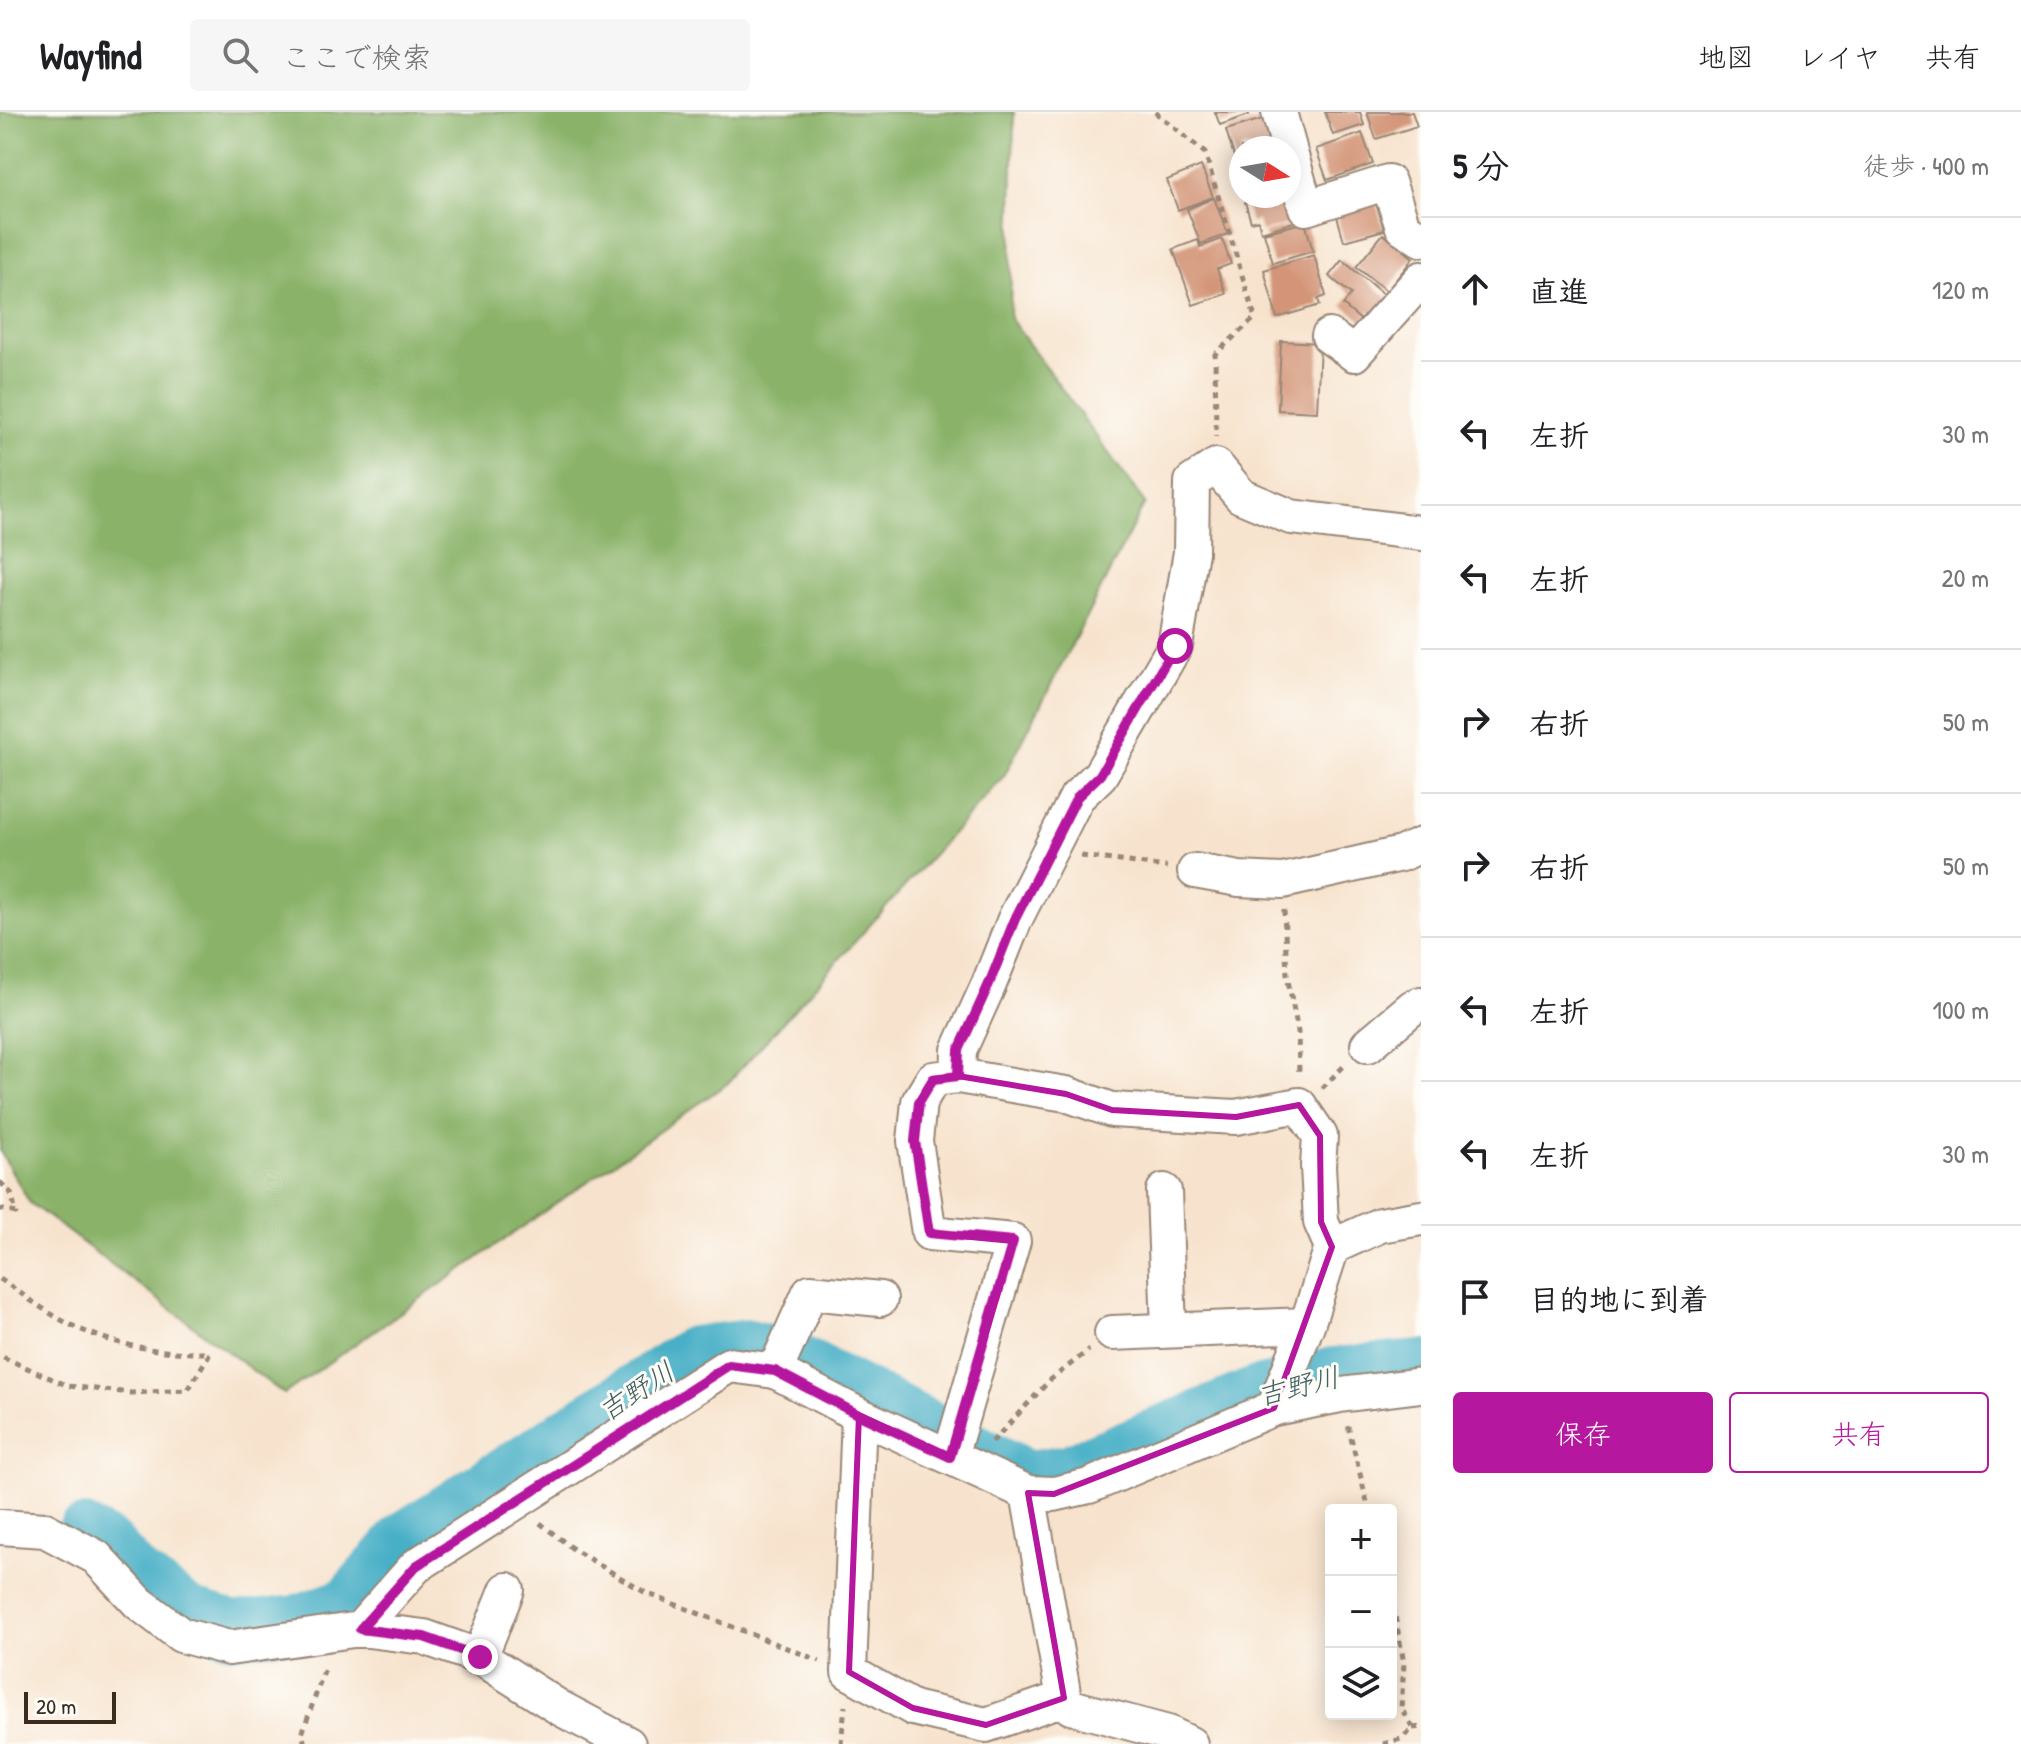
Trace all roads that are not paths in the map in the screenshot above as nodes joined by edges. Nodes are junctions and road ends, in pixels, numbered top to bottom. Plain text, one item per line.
1 (1279, 112) edge
2 (1286, 136) edge
3 (1301, 190) edge
4 (1421, 239) edge
5 (1421, 279) edge
6 (1329, 336) dead end
7 (1421, 533) edge
8 (1421, 845) edge
9 (1195, 871) road end
10 (1421, 1004) edge
11 (1368, 1045) road end
12 (958, 1076) junction
13 (1164, 1191) dead end
14 (1421, 1218) edge
15 (1332, 1247) junction
16 (880, 1299) dead end
17 (1307, 1325) junction
18 (1169, 1330) junction
19 (1112, 1333) road end
20 (775, 1371) junction
21 (1421, 1385) edge
22 (1279, 1394) junction
23 (859, 1415) junction
24 (950, 1457) junction
25 (1028, 1493) junction
26 (0, 1527) edge
27 (507, 1590) dead end
28 (351, 1631) junction
29 (480, 1657) junction
30 (1064, 1698) junction
31 (628, 1744) edge
32 (1190, 1744) edge

1 - 2 street
3 - 4 street
5 - 6 street
7 - 12 street
8 - 9 street
10 - 11 street
12 - 15 street
12 - 24 street
13 - 18 street
14 - 15 street
15 - 17 street
16 - 20 street
17 - 18 street
17 - 22 street
18 - 19 street
20 - 23 street
20 - 28 street
21 - 22 street
22 - 25 street
23 - 24 street
23 - 30 street
24 - 25 street
25 - 30 street
26 - 28 street
27 - 29 street
28 - 29 street
29 - 31 street
30 - 32 street

